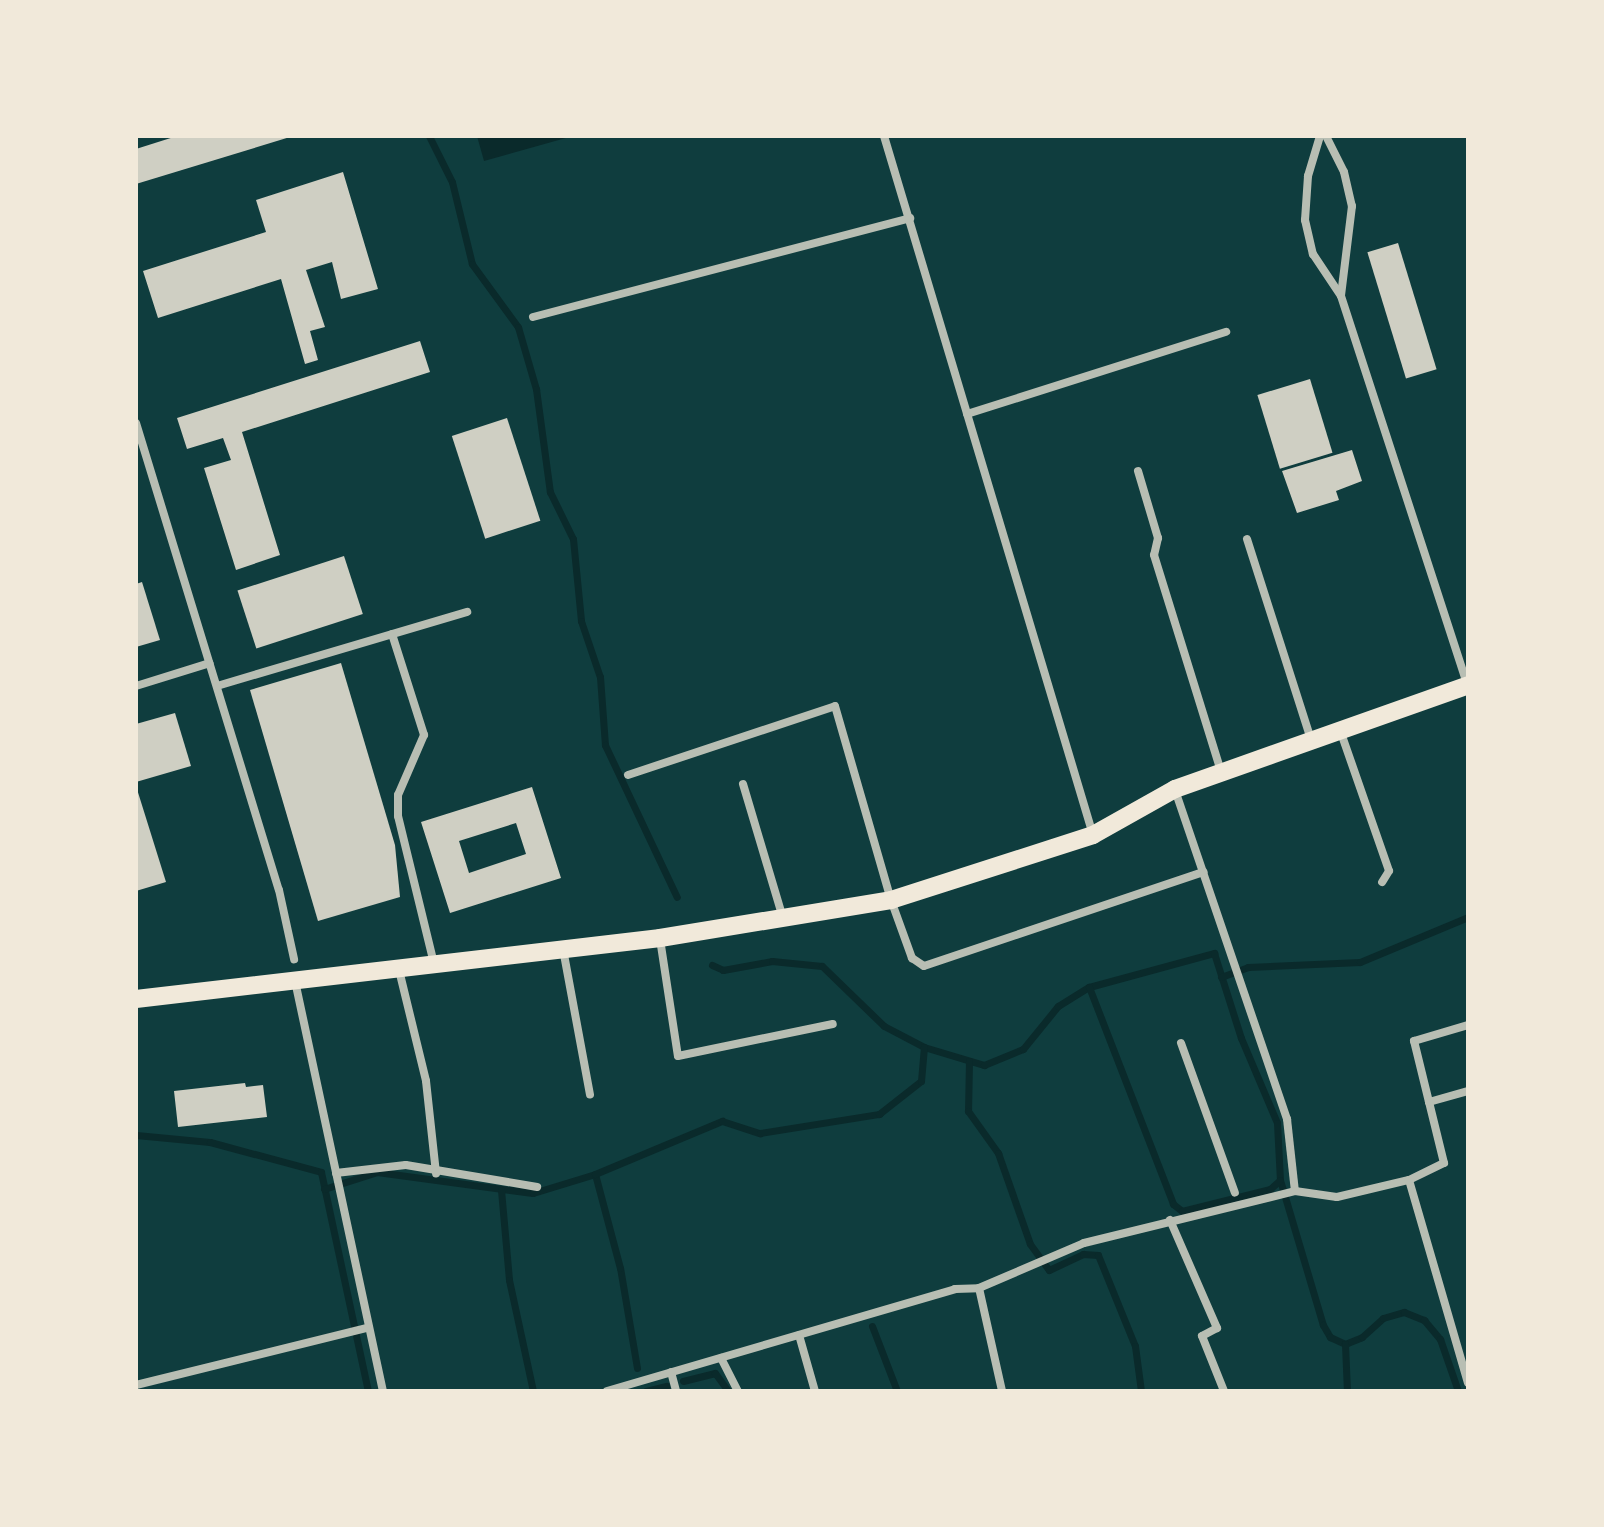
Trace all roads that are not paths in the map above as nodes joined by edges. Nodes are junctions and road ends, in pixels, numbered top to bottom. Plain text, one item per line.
1 (884, 136) edge
2 (1323, 136) edge
3 (910, 218) junction
4 (1341, 296) junction
5 (533, 317) dead end
6 (1226, 332) dead end
7 (967, 414) junction
8 (136, 423) edge
9 (1138, 471) dead end
10 (1247, 539) dead end
11 (467, 612) dead end
12 (392, 634) junction
13 (210, 663) junction
14 (1468, 685) edge
15 (136, 686) edge
16 (217, 686) junction
17 (1339, 729) junction
18 (1311, 740) junction
19 (1221, 772) junction
20 (628, 775) dead end
21 (743, 784) dead end
22 (1175, 789) junction
23 (1093, 835) junction
24 (1204, 872) junction
25 (1382, 882) dead end
26 (891, 900) junction
27 (784, 919) junction
28 (660, 938) junction
29 (563, 948) junction
30 (294, 959) dead end
31 (434, 965) junction
32 (399, 970) junction
33 (295, 981) junction
34 (136, 999) edge
35 (833, 1024) dead end
36 (1468, 1025) edge
37 (1181, 1043) dead end
38 (1468, 1091) edge
39 (590, 1095) dead end
40 (1429, 1102) junction
41 (336, 1173) junction
42 (436, 1173) junction
43 (1409, 1180) junction
44 (537, 1187) dead end
45 (1295, 1191) junction
46 (1235, 1193) dead end
47 (1170, 1220) junction
48 (979, 1288) junction
49 (363, 1329) junction
50 (799, 1335) junction
51 (721, 1358) junction
52 (671, 1372) junction
53 (1468, 1383) edge
54 (136, 1385) edge
55 (383, 1391) edge
56 (607, 1391) edge
57 (676, 1391) edge
58 (738, 1391) edge
59 (815, 1391) edge
60 (1002, 1391) edge
61 (1224, 1391) edge

1 - 3 street
2 - 4 street
2 - 4 street
3 - 5 street
3 - 7 street
4 - 14 street
6 - 7 street
7 - 23 street
8 - 13 street
9 - 19 street
10 - 18 street
11 - 12 street
12 - 16 street
12 - 31 street
13 - 15 street
13 - 16 street
14 - 17 main road
16 - 30 street
17 - 18 main road
17 - 25 street
18 - 19 main road
19 - 22 main road
20 - 26 street
21 - 27 street
22 - 23 main road
22 - 24 street
23 - 26 main road
24 - 26 street
24 - 45 street
26 - 27 main road
27 - 28 main road
28 - 29 main road
28 - 35 street
29 - 31 main road
29 - 39 street
31 - 32 main road
32 - 33 main road
32 - 42 street
33 - 34 main road
33 - 41 street
36 - 40 street
37 - 46 street
38 - 40 street
40 - 43 street
41 - 42 street
41 - 49 street
42 - 44 street
43 - 45 street
43 - 53 street
45 - 47 street
47 - 48 street
47 - 61 street
48 - 50 street
48 - 60 street
49 - 54 street
49 - 55 street
50 - 51 street
50 - 59 street
51 - 52 street
51 - 58 street
52 - 56 street
52 - 57 street

